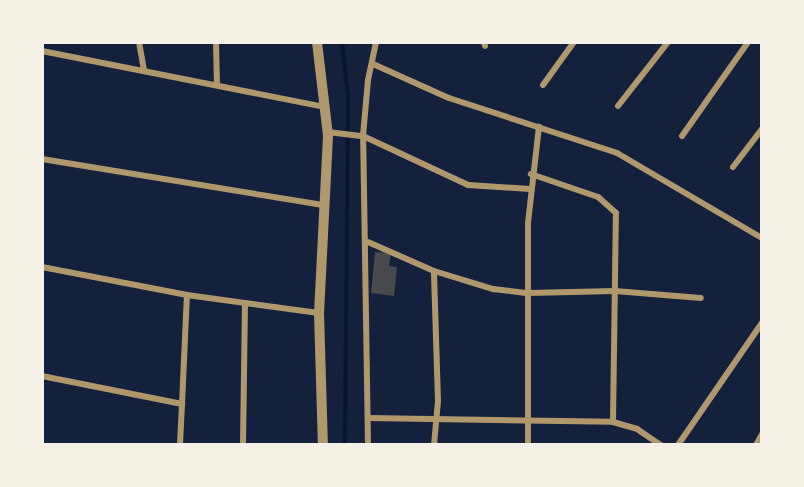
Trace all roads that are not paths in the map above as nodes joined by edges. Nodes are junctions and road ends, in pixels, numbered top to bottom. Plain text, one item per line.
1 (139, 42) edge
2 (216, 42) edge
3 (317, 42) edge
4 (376, 42) edge
5 (562, 42) edge
6 (668, 42) edge
7 (748, 42) edge
8 (572, 44) edge
9 (42, 51) edge
10 (373, 64) junction
11 (144, 71) junction
12 (217, 85) junction
13 (543, 86) dead end
14 (618, 106) dead end
15 (326, 107) junction
16 (539, 127) junction
17 (762, 129) edge
18 (332, 132) junction
19 (363, 136) junction
20 (682, 136) dead end
21 (42, 159) edge
22 (733, 167) dead end
23 (531, 174) junction
24 (530, 189) junction
25 (324, 205) junction
26 (762, 238) edge
27 (368, 242) junction
28 (42, 267) edge
29 (434, 271) junction
30 (615, 291) junction
31 (528, 293) junction
32 (188, 295) junction
33 (701, 298) dead end
34 (245, 303) junction
35 (319, 313) junction
36 (762, 323) edge
37 (42, 376) edge
38 (182, 404) junction
39 (368, 417) junction
40 (434, 420) junction
41 (529, 421) junction
42 (613, 422) junction
43 (762, 434) edge
44 (180, 445) edge
45 (243, 445) edge
46 (323, 445) edge
47 (368, 445) edge
48 (434, 445) edge
49 (528, 445) edge
50 (661, 445) edge
51 (678, 445) edge
52 (756, 445) edge

1 - 11 street
2 - 12 street
3 - 15 street
4 - 10 street
5 - 8 street
6 - 14 street
7 - 20 street
8 - 13 street
9 - 11 street
10 - 16 street
10 - 19 street
11 - 12 street
12 - 15 street
15 - 18 street
16 - 23 street
16 - 26 street
17 - 22 street
18 - 19 street
18 - 25 street
19 - 24 street
19 - 27 street
21 - 25 street
23 - 24 street
23 - 30 street
24 - 31 street
25 - 35 street
27 - 29 street
27 - 39 street
28 - 32 street
29 - 31 street
29 - 40 street
30 - 31 street
30 - 33 street
30 - 42 street
31 - 41 street
32 - 34 street
32 - 38 street
34 - 35 street
34 - 45 street
35 - 46 street
36 - 51 street
37 - 38 street
38 - 44 street
39 - 40 street
39 - 47 street
40 - 41 street
40 - 48 street
41 - 42 street
41 - 49 street
42 - 50 street
43 - 52 street

